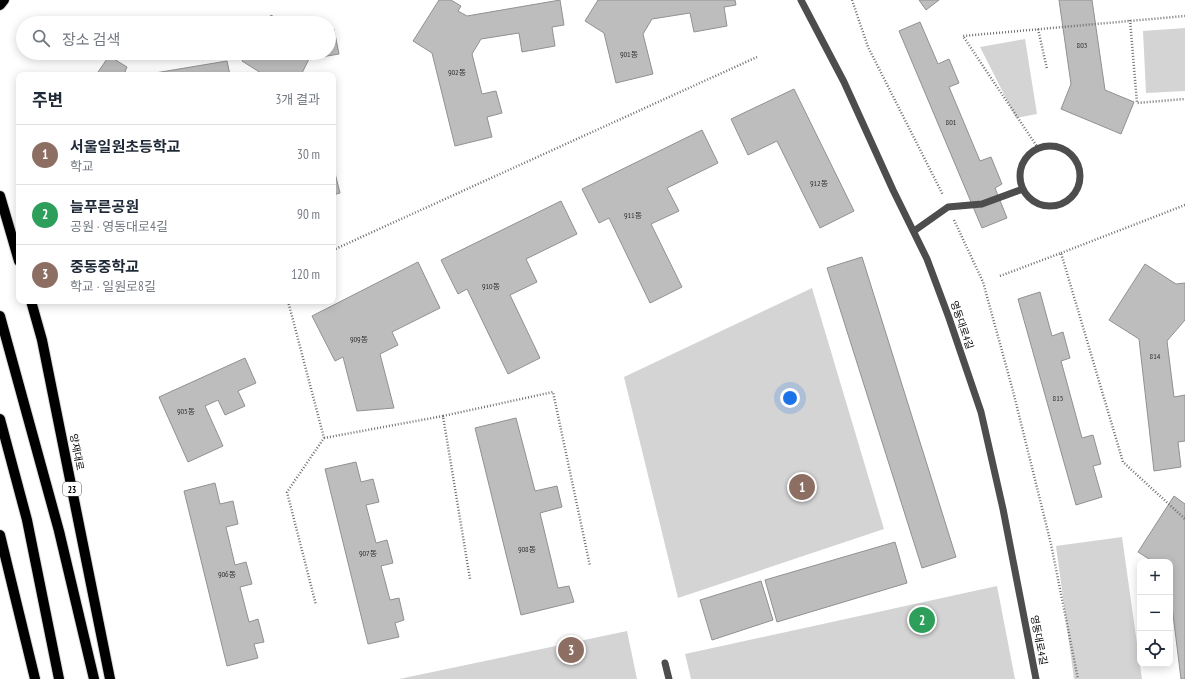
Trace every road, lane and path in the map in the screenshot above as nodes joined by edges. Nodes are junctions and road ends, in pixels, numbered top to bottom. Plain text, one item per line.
1 (4, 0) edge
2 (801, 0) edge
3 (852, 0) edge
4 (0, 5) edge
5 (1185, 16) edge
6 (1130, 20) junction
7 (1038, 29) junction
8 (757, 57) dead end
9 (1047, 69) dead end
10 (1185, 99) edge
11 (1038, 148) junction
12 (1023, 189) junction
13 (0, 196) edge
14 (1185, 205) edge
15 (948, 207) junction
16 (914, 231) junction
17 (336, 249) edge
18 (16, 252) edge
19 (1061, 253) junction
20 (1000, 276) dead end
21 (31, 304) edge
22 (289, 304) edge
23 (0, 316) edge
24 (443, 416) junction
25 (0, 419) edge
26 (324, 438) junction
27 (1185, 519) edge
28 (0, 535) edge
29 (590, 566) dead end
30 (470, 579) dead end
31 (316, 605) dead end
32 (665, 663) dead end
33 (35, 679) edge
34 (59, 679) edge
35 (94, 679) edge
36 (110, 679) edge
37 (669, 679) edge
38 (1036, 679) edge
39 (1078, 679) edge

1 - 4 main road
2 - 16 street, 영동대로4길
3 - 15 path
5 - 6 path
6 - 7 path
6 - 10 path
7 - 9 path
7 - 11 path
8 - 17 path
11 - 12 street
11 - 12 street
12 - 15 street
13 - 18 main road
14 - 19 path
15 - 16 street
15 - 39 path
16 - 38 street, 영동대로4길
19 - 20 path
19 - 27 path
21 - 36 main road, 양재대로 / 23
22 - 26 path
23 - 35 main road
24 - 26 path
24 - 29 path
24 - 30 path
25 - 34 main road
26 - 31 path
28 - 33 main road
32 - 37 street

